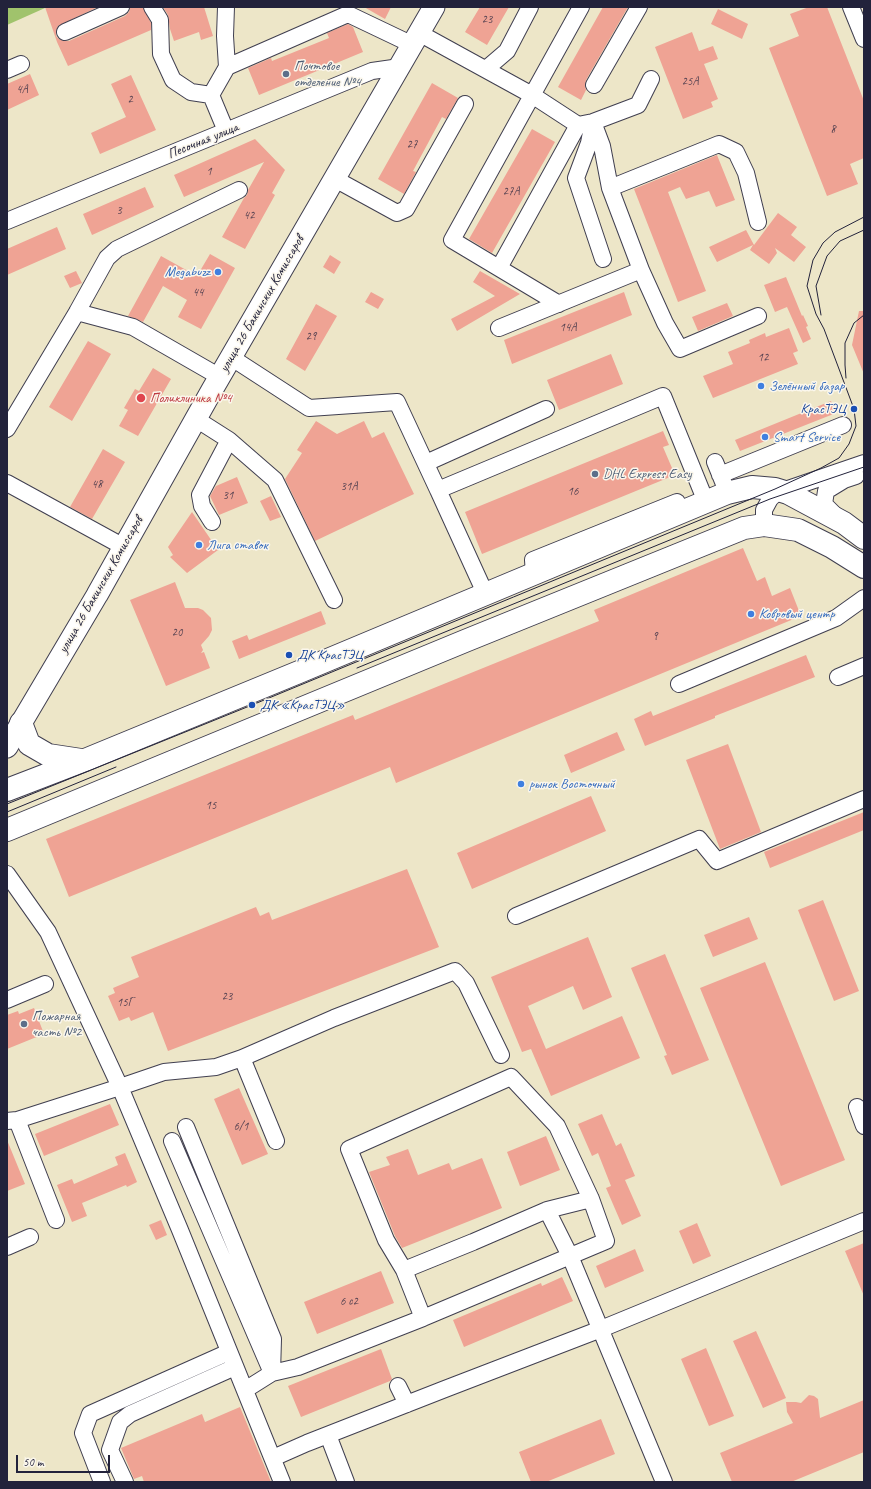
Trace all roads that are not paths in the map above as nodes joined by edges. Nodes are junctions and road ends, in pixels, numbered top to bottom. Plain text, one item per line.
1 (121, 7) edge
2 (152, 7) edge
3 (226, 7) edge
4 (434, 7) edge
5 (530, 7) edge
6 (581, 7) edge
7 (639, 7) edge
8 (851, 7) edge
9 (346, 10) edge
10 (65, 32) dead end
11 (416, 39) junction
12 (864, 39) edge
13 (227, 67) junction
14 (400, 67) junction
15 (486, 70) junction
16 (651, 78) dead end
17 (594, 85) dead end
18 (211, 95) junction
19 (532, 95) junction
20 (465, 104) dead end
21 (585, 124) junction
22 (226, 131) junction
23 (335, 179) junction
24 (610, 188) junction
25 (239, 190) dead end
26 (9, 216) edge
27 (758, 222) dead end
28 (603, 259) dead end
29 (499, 268) junction
30 (641, 270) junction
31 (559, 304) junction
32 (78, 312) junction
33 (758, 316) dead end
34 (499, 328) dead end
35 (232, 358) junction
36 (220, 377) junction
37 (546, 409) dead end
38 (196, 419) junction
39 (843, 425) dead end
40 (7, 428) edge
41 (229, 440) junction
42 (426, 463) junction
43 (864, 463) edge
44 (864, 473) edge
45 (721, 476) junction
46 (7, 483) edge
47 (438, 490) junction
48 (776, 495) junction
49 (704, 497) junction
50 (212, 522) dead end
51 (844, 524) junction
52 (764, 525) junction
53 (864, 538) edge
54 (124, 547) junction
55 (864, 567) edge
56 (485, 593) junction
57 (864, 598) edge
58 (334, 600) dead end
59 (864, 666) edge
60 (838, 677) dead end
61 (679, 684) dead end
62 (21, 723) junction
63 (7, 747) edge
64 (85, 760) junction
65 (7, 790) edge
66 (864, 799) edge
67 (7, 830) edge
68 (7, 874) edge
69 (516, 916) dead end
70 (45, 984) dead end
71 (7, 1000) edge
72 (501, 1055) dead end
73 (242, 1058) junction
74 (120, 1086) junction
75 (857, 1107) dead end
76 (12, 1120) edge
77 (864, 1126) edge
78 (186, 1127) dead end
79 (172, 1141) dead end
80 (276, 1141) dead end
81 (591, 1199) junction
82 (547, 1210) junction
83 (56, 1220) dead end
84 (864, 1221) edge
85 (30, 1237) dead end
86 (7, 1247) edge
87 (570, 1256) junction
88 (404, 1270) junction
89 (423, 1318) junction
90 (601, 1329) junction
91 (229, 1352) junction
92 (235, 1367) junction
93 (272, 1373) junction
94 (398, 1386) dead end
95 (245, 1390) junction
96 (407, 1404) junction
97 (328, 1436) junction
98 (273, 1458) junction
99 (102, 1482) edge
100 (125, 1482) edge
101 (282, 1482) edge
102 (346, 1482) edge
103 (664, 1482) edge

1 - 10 street
2 - 18 street
3 - 13 street
4 - 11 main road, улица 26 Бакинских Комиссаров
5 - 15 street
6 - 19 street
7 - 17 street
8 - 12 street
9 - 11 street
9 - 13 street
11 - 14 main road, улица 26 Бакинских Комиссаров
11 - 15 street
13 - 18 street
14 - 22 street, Песочная улица
14 - 23 main road, улица 26 Бакинских Комиссаров
15 - 19 street
16 - 21 street
18 - 22 street
19 - 21 street
19 - 29 street
20 - 23 street
21 - 24 street
21 - 28 street
21 - 29 street
22 - 26 street, Песочная улица
23 - 35 main road, улица 26 Бакинских Комиссаров
24 - 27 street
24 - 30 street
25 - 32 street
29 - 31 street
30 - 31 street
30 - 33 street
31 - 34 street
32 - 36 street
32 - 40 street
35 - 36 main road, улица 26 Бакинских Комиссаров
35 - 42 street
36 - 38 main road, улица 26 Бакинских Комиссаров
37 - 42 street
38 - 41 street
38 - 54 main road, улица 26 Бакинских Комиссаров
39 - 45 street
41 - 50 street
41 - 58 street
42 - 47 street
43 - 48 street
44 - 51 street
45 - 48 highway
45 - 49 highway
46 - 54 street
47 - 49 street
47 - 56 street
48 - 51 highway
48 - 52 street
49 - 56 highway
51 - 53 highway
52 - 55 highway
52 - 67 highway
54 - 62 main road, улица 26 Бакинских Комиссаров
56 - 64 highway
57 - 61 street
59 - 60 street
62 - 63 main road, улица 26 Бакинских Комиссаров
62 - 64 highway
64 - 65 highway
66 - 69 street
68 - 74 street
70 - 71 street
72 - 73 street
73 - 74 street
73 - 80 street
74 - 76 street
74 - 91 street
75 - 77 street
76 - 83 street
78 - 93 street
79 - 93 street
81 - 82 street
81 - 87 street
81 - 88 street
82 - 87 street
82 - 88 street
84 - 90 street
85 - 86 street
87 - 89 street
87 - 90 street
88 - 89 street
89 - 93 street
90 - 96 street
90 - 103 street
91 - 92 street
91 - 99 street
92 - 95 street
92 - 100 street
93 - 95 street
94 - 96 street
95 - 98 street
96 - 97 street
97 - 98 street
97 - 102 street
98 - 101 street

